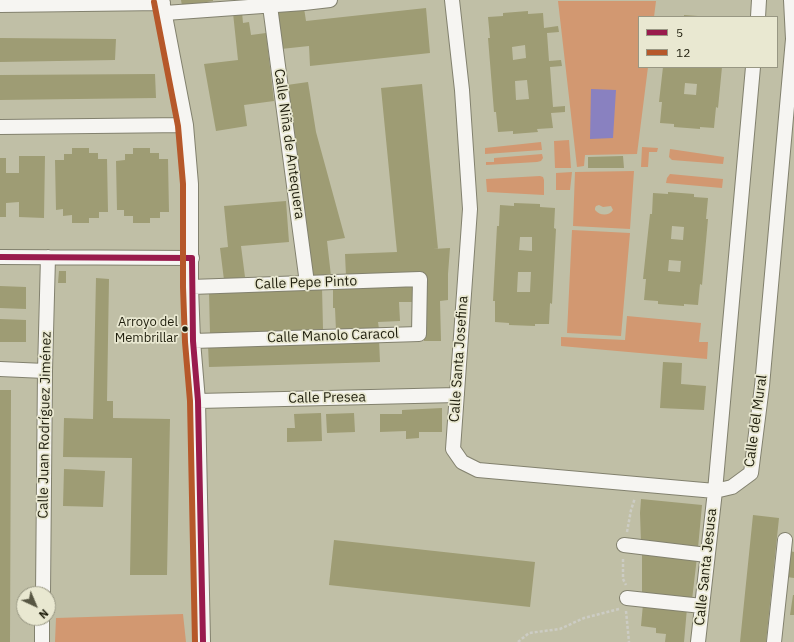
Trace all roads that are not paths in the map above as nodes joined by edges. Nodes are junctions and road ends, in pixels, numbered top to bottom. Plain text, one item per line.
1 (330, 0) edge
2 (452, 0) edge
3 (759, 0) edge
4 (791, 0) edge
5 (304, 2) edge
6 (238, 4) edge
7 (0, 5) edge
8 (164, 5) edge
9 (270, 6) junction
10 (758, 16) edge
11 (753, 68) edge
12 (186, 125) junction
13 (0, 127) edge
14 (0, 257) edge
15 (48, 257) junction
16 (192, 258) junction
17 (420, 279) joint
18 (307, 283) junction
19 (192, 287) junction
20 (193, 341) junction
21 (0, 369) edge
22 (45, 371) junction
23 (457, 395) junction
24 (198, 401) junction
25 (715, 491) junction
26 (785, 540) dead end
27 (624, 546) road end
28 (707, 556) junction
29 (43, 586) edge
30 (627, 598) road end
31 (702, 606) junction
32 (42, 626) edge
33 (42, 642) edge
34 (203, 642) edge
35 (698, 642) edge
36 (774, 642) edge

1 - 5 street
2 - 23 street, Calle Santa Josefina
3 - 10 street
4 - 25 street, Calle del Mural
5 - 9 street
6 - 8 street
6 - 9 street
7 - 8 street
8 - 12 street
9 - 18 street, Calle Niña de Antequera
11 - 25 street
12 - 13 street
12 - 16 street
14 - 15 street
15 - 16 street
15 - 22 street, Calle Juan Rodríguez Jiménez
16 - 19 street
17 - 18 street, Calle Pepe Pinto
17 - 20 street, Calle Manolo Caracol
18 - 19 street, Calle Pepe Pinto
19 - 20 street
20 - 24 street
21 - 22 street
22 - 29 street, Calle Juan Rodríguez Jiménez
23 - 24 street, Calle Presea
23 - 25 street, Calle Santa Josefina
24 - 34 street
25 - 28 street, Calle Santa Jesusa
26 - 36 street
27 - 28 street
28 - 31 street, Calle Santa Jesusa
30 - 31 street
31 - 35 street, Calle Santa Jesusa
32 - 33 street

